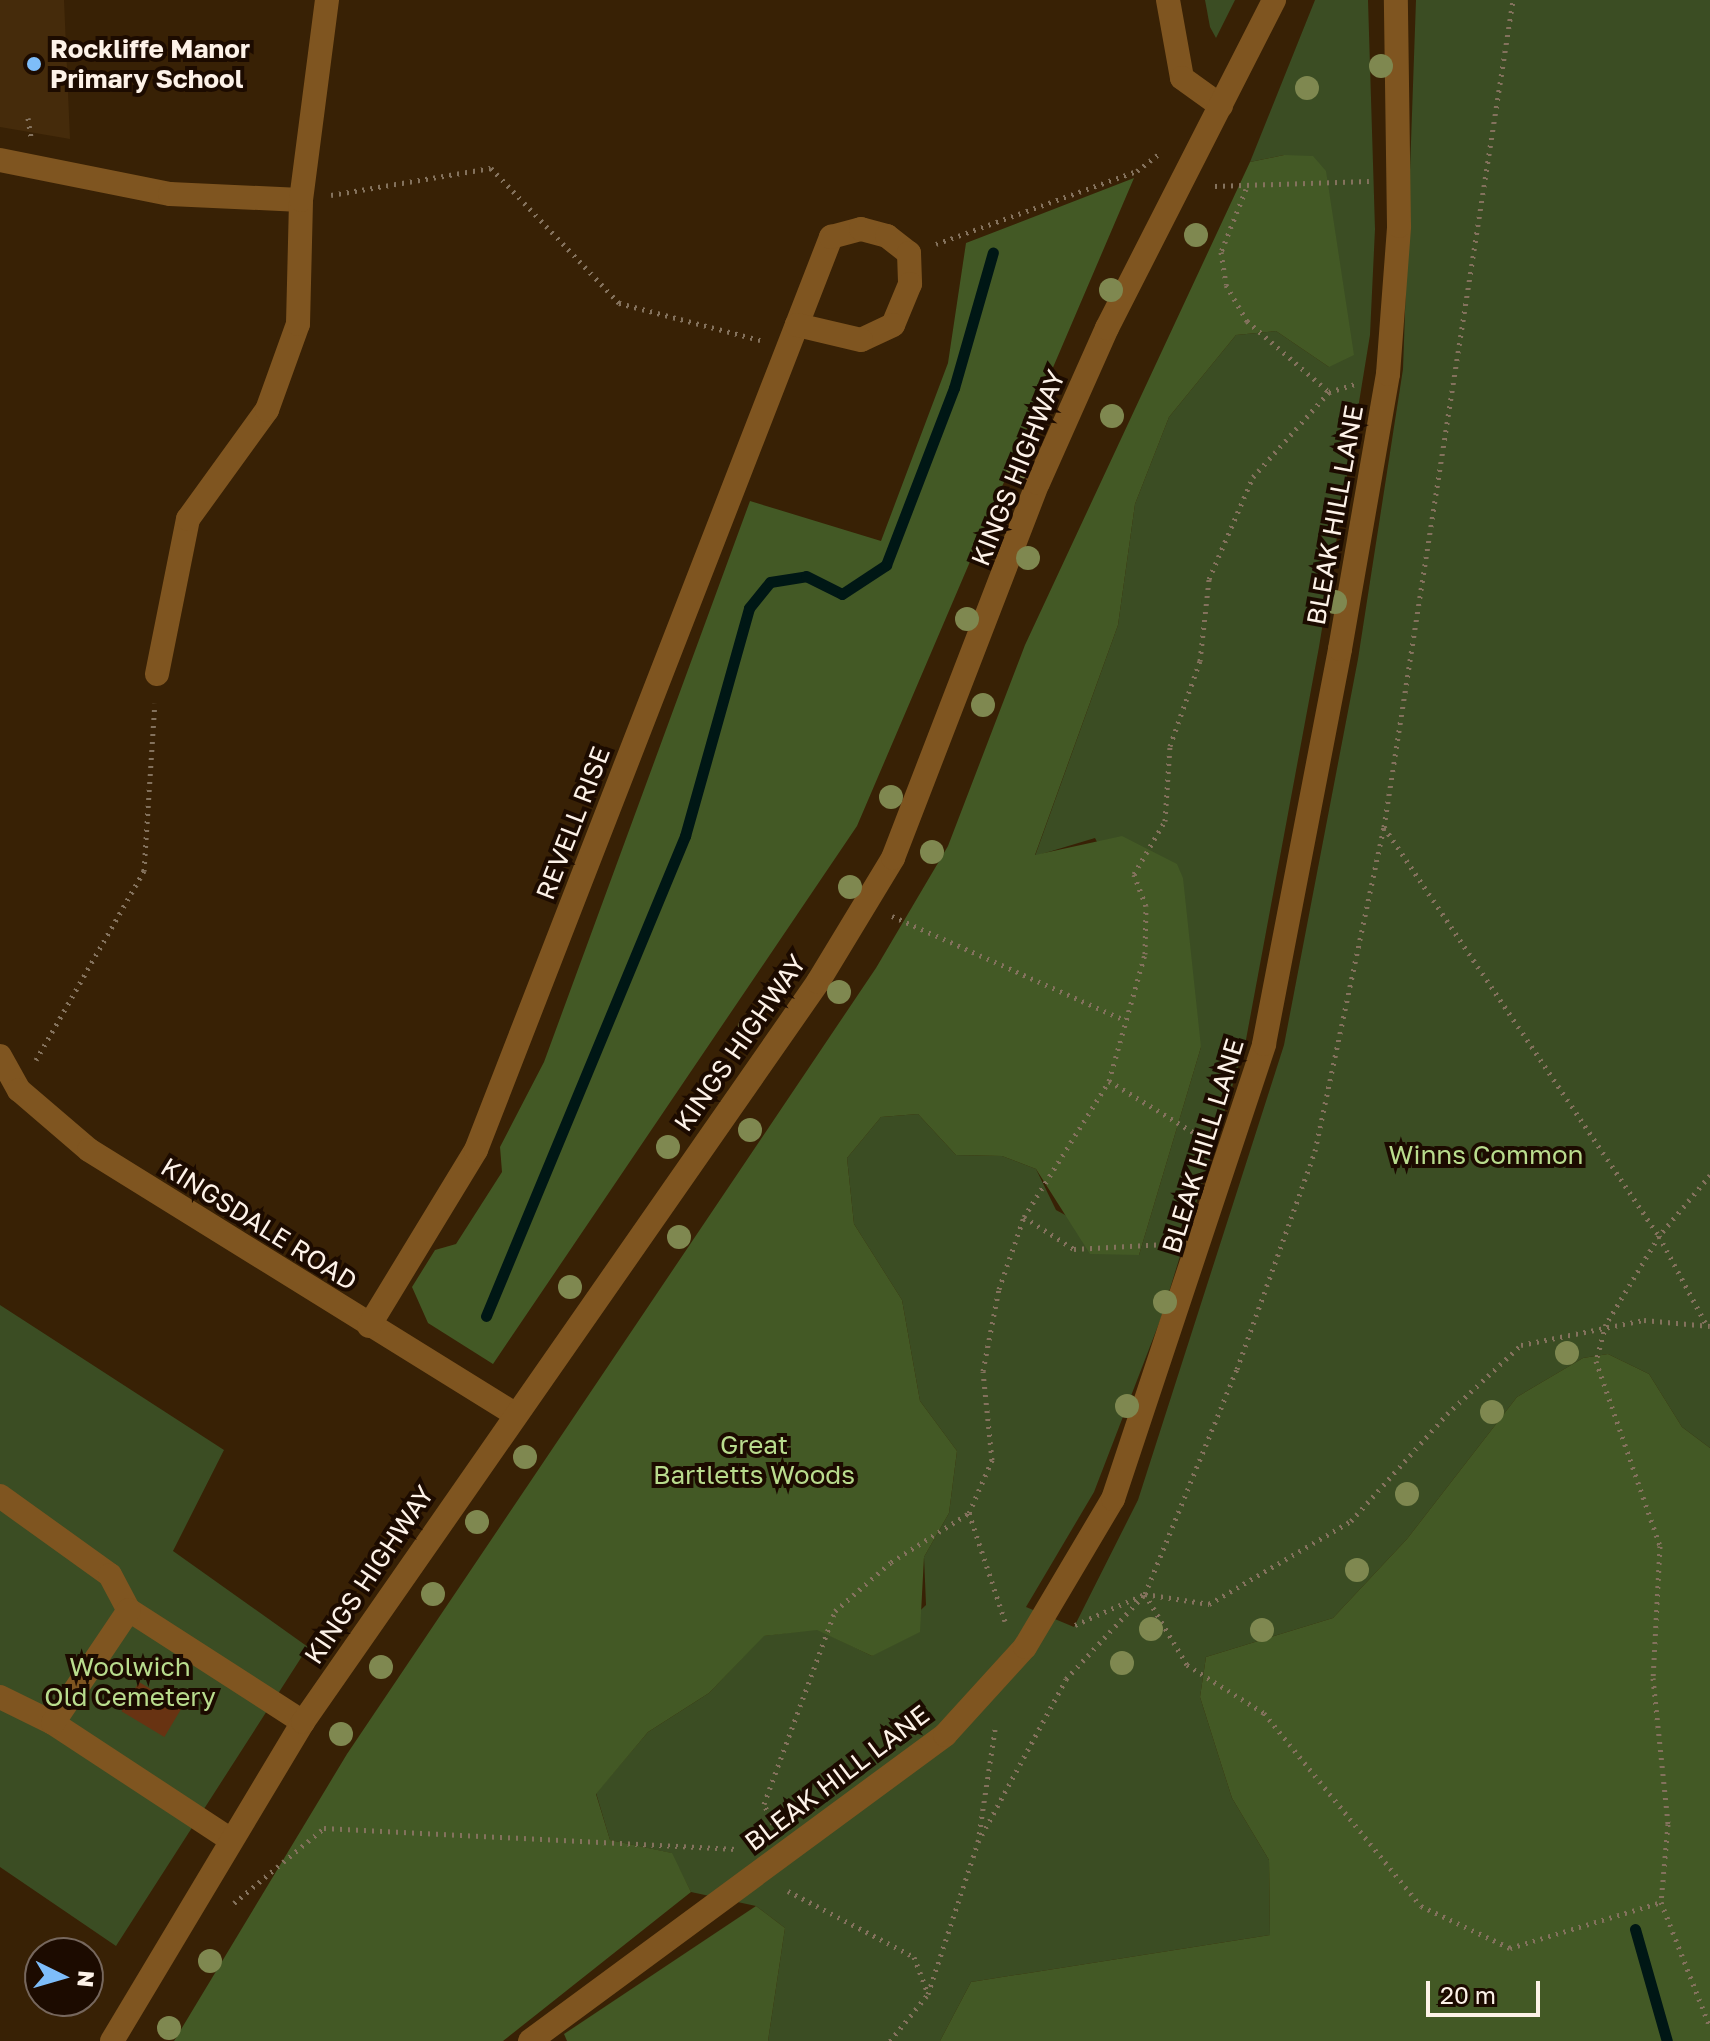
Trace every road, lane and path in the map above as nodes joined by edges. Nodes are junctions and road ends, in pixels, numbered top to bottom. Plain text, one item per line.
1 (327, 0) edge
2 (1168, 0) edge
3 (1274, 0) edge
4 (1396, 0) edge
5 (1221, 106) junction
6 (1173, 143) dead end
7 (0, 160) edge
8 (1398, 180) junction
9 (1182, 181) junction
10 (1246, 189) junction
11 (301, 200) junction
12 (909, 253) junction
13 (792, 336) junction
14 (1388, 374) junction
15 (1329, 392) junction
16 (157, 674) joint
17 (1384, 827) dead end
18 (867, 903) junction
19 (1124, 1020) junction
20 (0, 1056) edge
21 (1109, 1081) junction
22 (19, 1090) junction
23 (1230, 1152) junction
24 (1710, 1175) edge
25 (1024, 1217) junction
26 (1205, 1233) junction
27 (1659, 1236) junction
28 (1708, 1323) edge
29 (1606, 1324) junction
30 (369, 1326) junction
31 (513, 1413) junction
32 (0, 1496) edge
33 (969, 1513) junction
34 (1145, 1594) junction
35 (129, 1610) junction
36 (1025, 1647) junction
37 (0, 1697) edge
38 (998, 1721) dead end
39 (303, 1722) junction
40 (53, 1723) junction
41 (228, 1838) junction
42 (785, 1851) junction
43 (1661, 1902) junction
44 (228, 1908) dead end
45 (928, 1994) junction
46 (1710, 2027) edge
47 (112, 2041) edge
48 (530, 2041) edge
49 (890, 2041) edge

1 - 11 street
2 - 5 street
3 - 5 street, KINGS HIGHWAY
4 - 8 street, BLEAK HILL LANE
5 - 9 street, KINGS HIGHWAY
6 - 12 path
7 - 11 street
8 - 10 path
8 - 14 street, BLEAK HILL LANE
9 - 10 path
9 - 18 street, KINGS HIGHWAY
10 - 15 path
11 - 13 path
11 - 16 street
12 - 13 street
12 - 13 street, REVELL RISE
13 - 30 street, REVELL RISE
14 - 15 path
14 - 23 street, BLEAK HILL LANE
15 - 19 path
16 - 22 path
17 - 27 path
18 - 19 path
18 - 31 street, KINGS HIGHWAY
19 - 21 path
20 - 22 street, KINGSDALE ROAD
21 - 23 path
21 - 25 path
22 - 30 street, KINGSDALE ROAD
23 - 26 street, BLEAK HILL LANE
24 - 27 path
25 - 26 path
25 - 33 path
26 - 36 street, BLEAK HILL LANE
27 - 28 path
27 - 29 path
28 - 29 path
29 - 34 path
29 - 43 path
30 - 31 street, KINGSDALE ROAD
31 - 39 street, KINGS HIGHWAY
32 - 35 street
33 - 36 path
33 - 42 path
34 - 36 path
34 - 43 path
35 - 39 street
35 - 40 street
36 - 42 street, BLEAK HILL LANE
37 - 40 street
38 - 45 path
39 - 41 street, KINGS HIGHWAY
40 - 41 street
41 - 47 street, KINGS HIGHWAY
42 - 44 path
42 - 45 path
42 - 48 street, BLEAK HILL LANE
43 - 46 path
45 - 49 path

